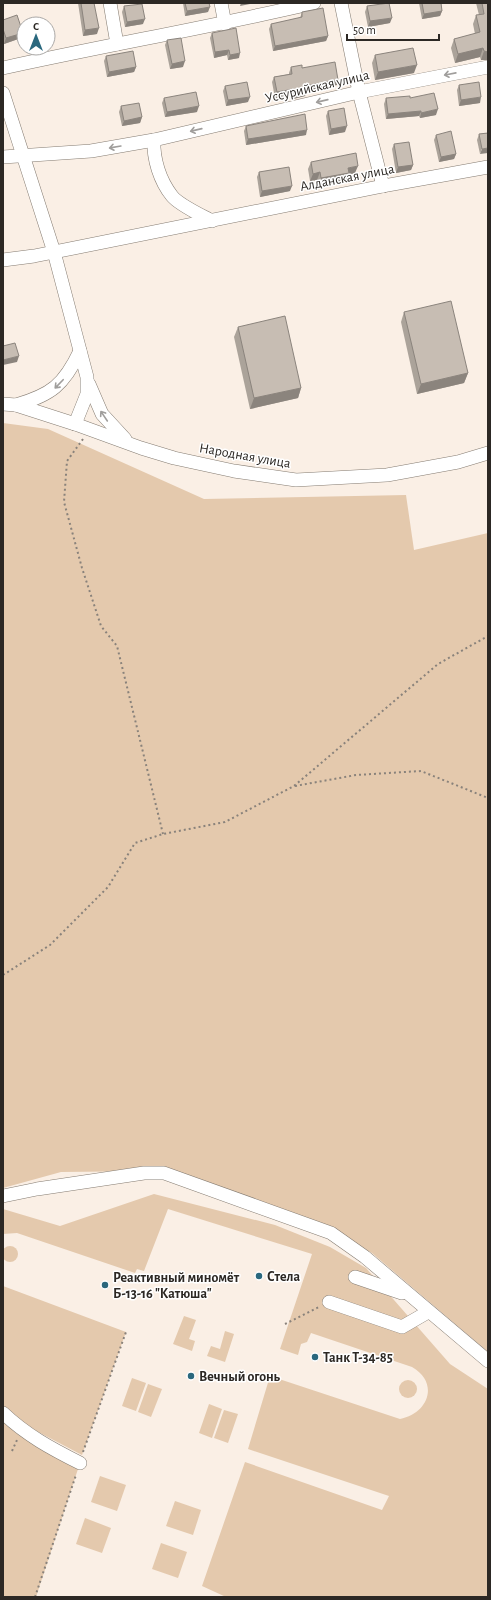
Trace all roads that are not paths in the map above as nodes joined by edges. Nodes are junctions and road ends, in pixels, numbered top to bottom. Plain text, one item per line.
1 (110, 3) edge
2 (221, 3) edge
3 (314, 3) edge
4 (341, 3) edge
5 (225, 24) junction
6 (117, 44) junction
7 (488, 67) edge
8 (3, 68) edge
9 (359, 92) junction
10 (3, 93) edge
11 (154, 140) junction
12 (23, 154) junction
13 (3, 157) edge
14 (488, 167) edge
15 (383, 186) junction
16 (212, 221) junction
17 (54, 252) junction
18 (3, 260) edge
19 (80, 351) junction
20 (87, 377) junction
21 (9, 404) edge
22 (75, 424) junction
23 (131, 444) junction
24 (488, 454) edge
25 (3, 1196) edge
26 (355, 1277) dead end
27 (409, 1296) junction
28 (329, 1302) road end
29 (428, 1312) junction
30 (488, 1361) edge
31 (3, 1413) edge
32 (80, 1463) dead end

1 - 6 street
2 - 5 street
3 - 5 street
4 - 9 street
5 - 6 street
6 - 8 street
7 -> 9 street, Уссурийская улица
9 -> 11 street, Уссурийская улица
9 - 15 street
10 - 12 street
11 -> 12 street, Уссурийская улица
11 - 16 street
12 - 13 street, Уссурийская улица
12 - 17 street
14 - 15 street, Алданская улица
15 - 16 street, Алданская улица
16 - 17 street, Алданская улица
17 - 18 street, Алданская улица
17 - 19 street
19 - 20 street
19 -> 21 street
20 - 22 street
23 -> 20 street
21 - 22 street, Народная улица
22 - 23 street, Народная улица
23 - 24 street, Народная улица
25 - 27 street
26 - 27 street
27 - 29 street
28 - 29 street
29 - 30 street
31 - 32 street

